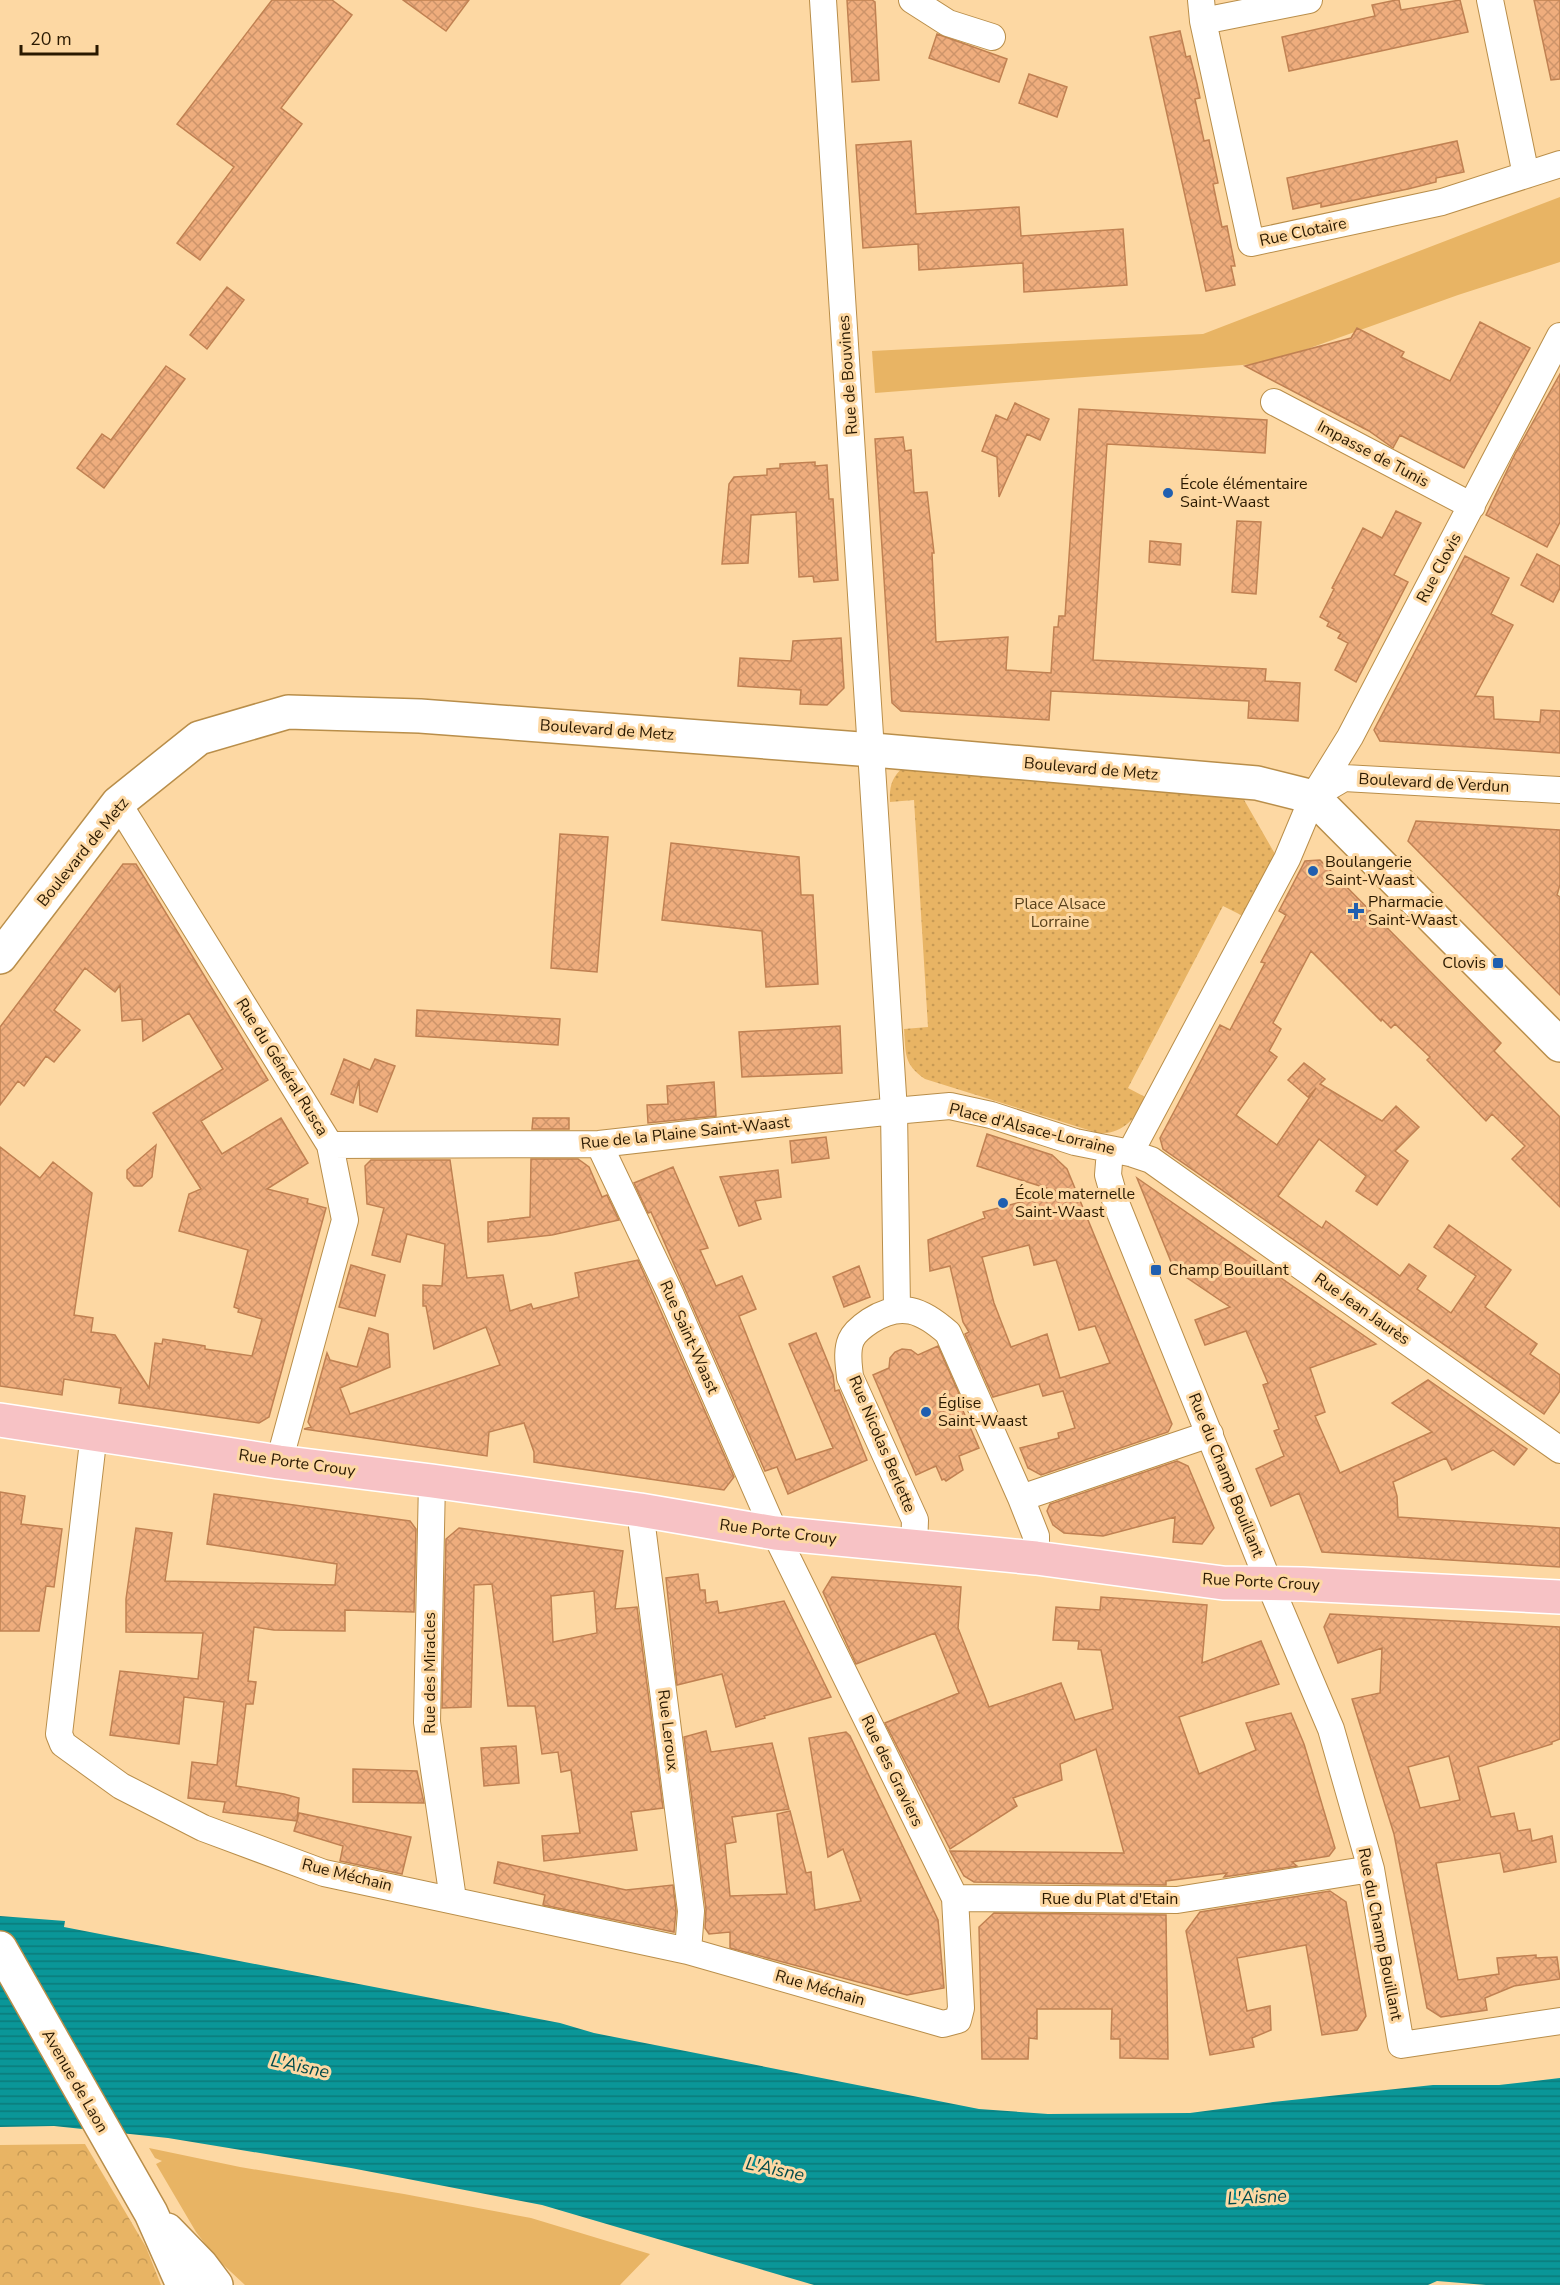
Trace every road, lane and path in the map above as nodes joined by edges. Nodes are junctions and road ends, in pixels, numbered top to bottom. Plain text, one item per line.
1 (823, 0) edge
2 (912, 0) edge
3 (1307, 0) edge
4 (1490, 0) edge
5 (1202, 11) edge
6 (992, 37) dead end
7 (1560, 164) edge
8 (1526, 175) junction
9 (1560, 336) edge
10 (1274, 402) dead end
11 (1472, 506) junction
12 (873, 750) junction
13 (1560, 790) edge
14 (1313, 797) junction
15 (118, 803) junction
16 (0, 957) edge
17 (1560, 1045) edge
18 (894, 1111) junction
19 (598, 1144) junction
20 (330, 1145) junction
21 (1120, 1151) junction
22 (897, 1308) junction
23 (0, 1420) edge
24 (94, 1433) junction
25 (1210, 1434) junction
26 (1560, 1450) edge
27 (279, 1462) junction
28 (432, 1481) junction
29 (1021, 1498) junction
30 (640, 1510) junction
31 (775, 1533) junction
32 (914, 1547) junction
33 (1036, 1558) junction
34 (1269, 1583) junction
35 (1560, 1597) edge
36 (1371, 1869) junction
37 (955, 1898) junction
38 (453, 1899) junction
39 (0, 1948) edge
40 (688, 1951) junction
41 (958, 2020) joint
42 (1560, 2021) edge
43 (151, 2214) junction
44 (183, 2285) edge
45 (216, 2285) edge

1 - 12 street, Rue de Bouvines
2 - 6 street
3 - 5 street
4 - 8 street
5 - 8 street, Rue Clotaire
7 - 8 street, Rue Clotaire
9 - 11 street, Rue Clovis
10 - 11 street, Impasse de Tunis
11 - 14 street, Rue Clovis
12 - 14 main road, Boulevard de Metz
12 - 15 main road, Boulevard de Metz
12 - 18 street
13 - 14 street, Boulevard de Verdun
14 - 17 main road
14 - 21 street, Place d'Alsace-Lorraine
15 - 16 main road, Boulevard de Metz
15 - 20 street, Rue du Général Rusca
18 - 19 street, Rue de la Plaine Saint-Waast
18 - 21 street, Place d'Alsace-Lorraine
18 - 22 street
19 - 20 street, Rue de la Plaine Saint-Waast
19 - 31 street, Rue Saint-Waast
20 - 27 street, Rue du Général Rusca
21 - 25 street, Rue du Champ Bouillant
21 - 26 street, Rue Jean Jaurès
22 - 29 street
22 - 32 street, Rue Nicolas Berlette
23 - 24 main road, Rue Porte Crouy
24 - 27 main road, Rue Porte Crouy
24 - 38 street, Rue Méchain
25 - 29 street
25 - 34 street, Rue du Champ Bouillant
27 - 28 main road, Rue Porte Crouy
28 - 30 main road, Rue Porte Crouy
28 - 38 street, Rue des Miracles
29 - 33 street
30 - 31 main road, Rue Porte Crouy
30 - 40 street, Rue Leroux
31 - 32 main road, Rue Porte Crouy
31 - 37 street, Rue des Graviers
32 - 33 main road, Rue Porte Crouy
33 - 34 main road, Rue Porte Crouy
34 - 35 main road, Rue Porte Crouy
34 - 36 street, Rue du Champ Bouillant
36 - 37 street, Rue du Plat d'Etain
36 - 42 street, Rue du Champ Bouillant
37 - 41 street, Rue des Graviers
38 - 40 street, Rue Méchain
39 - 43 main road, Avenue de Laon
40 - 41 street, Rue Méchain
43 - 44 main road, Avenue de Laon
43 - 45 main road, Avenue de Laon

